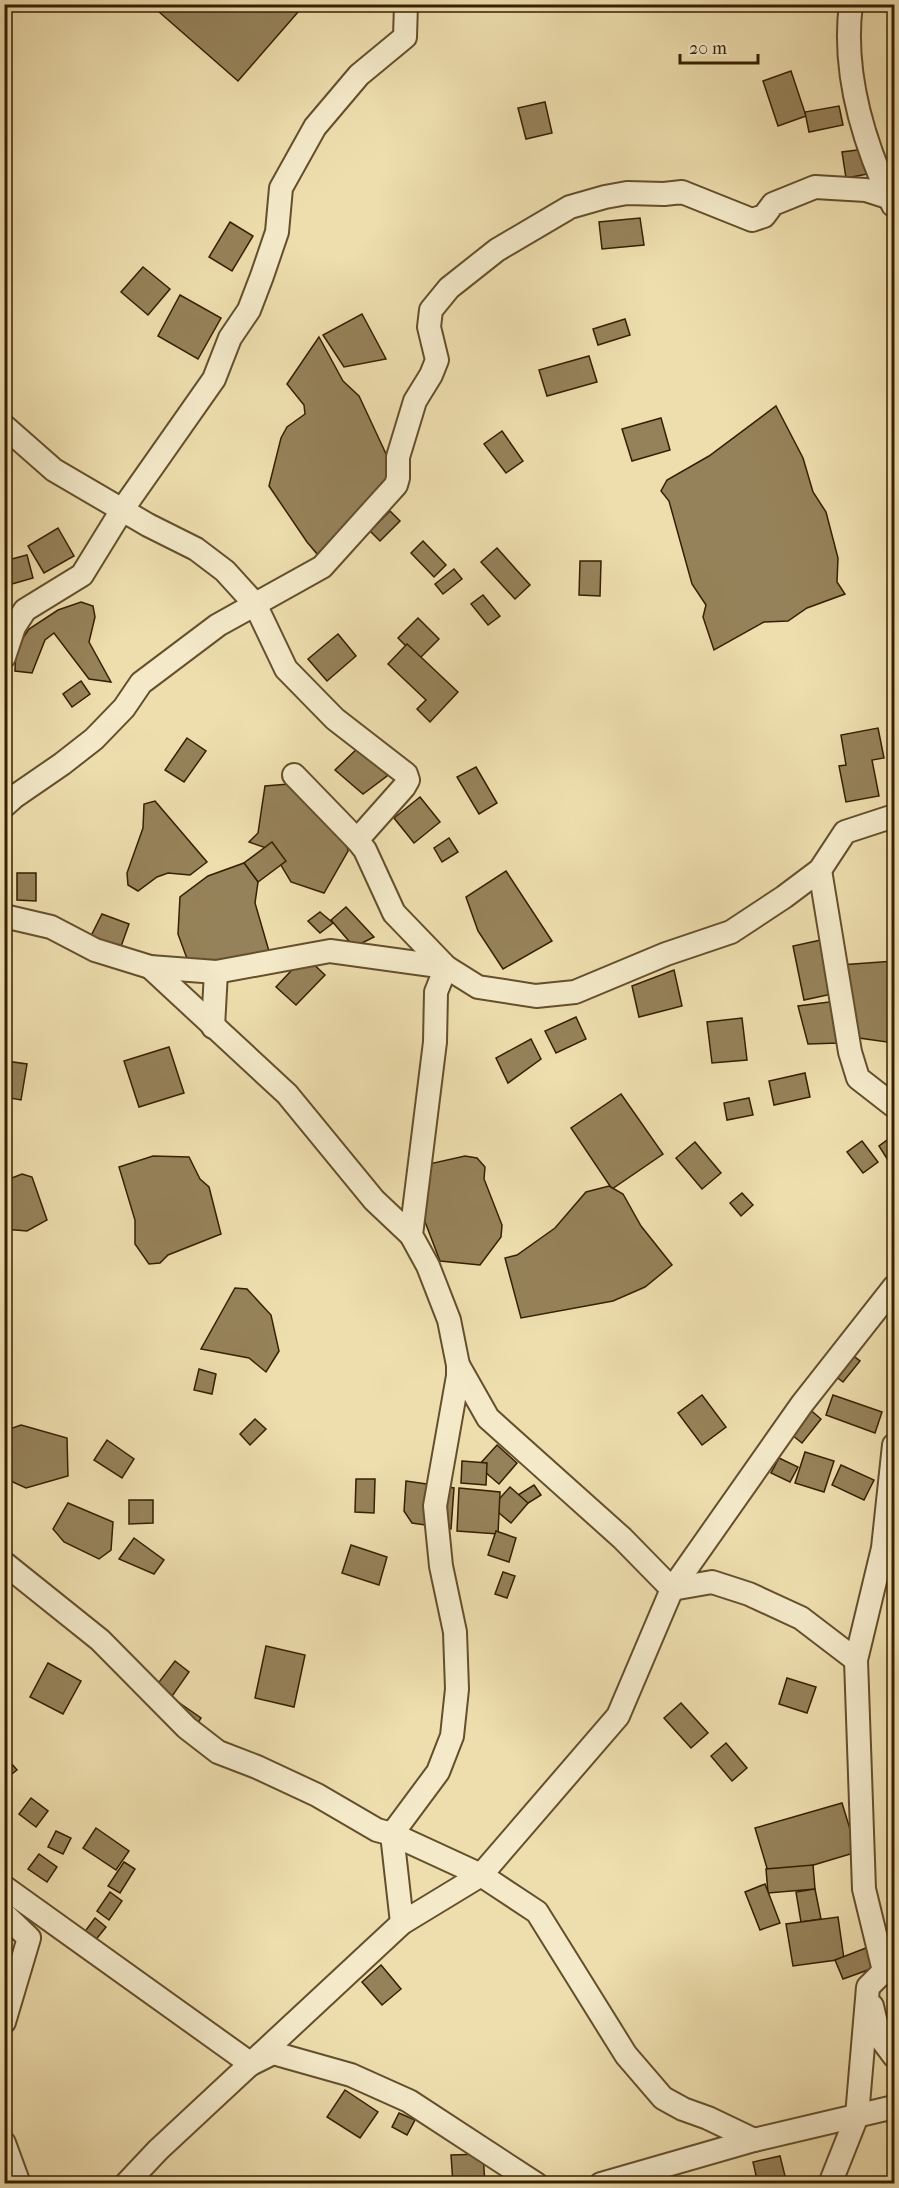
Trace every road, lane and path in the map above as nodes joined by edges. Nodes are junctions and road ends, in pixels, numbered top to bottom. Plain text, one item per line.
1 (406, 4) edge
2 (851, 4) edge
3 (891, 203) edge
4 (4, 426) edge
5 (122, 510) junction
6 (255, 604) junction
7 (4, 657) edge
8 (294, 775) dead end
9 (4, 806) edge
10 (894, 816) edge
11 (357, 840) junction
12 (820, 870) junction
13 (4, 916) edge
14 (150, 967) junction
15 (446, 967) junction
16 (216, 972) junction
17 (213, 1027) junction
18 (894, 1106) edge
19 (411, 1234) junction
20 (894, 1287) edge
21 (458, 1365) junction
22 (894, 1445) edge
23 (4, 1563) edge
24 (672, 1589) junction
25 (856, 1660) junction
26 (392, 1834) junction
27 (481, 1875) junction
28 (4, 1887) edge
29 (4, 1914) edge
30 (402, 1923) junction
31 (868, 1987) junction
32 (4, 2022) edge
33 (894, 2056) edge
34 (251, 2064) junction
35 (894, 2107) edge
36 (857, 2116) junction
37 (754, 2140) junction
38 (4, 2144) edge
39 (19, 2184) edge
40 (126, 2184) edge
41 (536, 2184) edge
42 (601, 2184) edge
43 (830, 2184) edge

1 - 5 street
2 - 3 street
3 - 6 street
4 - 5 street
5 - 6 street
5 - 7 street
6 - 9 street
6 - 11 street
8 - 11 street
10 - 12 street
11 - 15 street
12 - 15 street
12 - 18 street
13 - 14 street
14 - 16 street
14 - 17 street
15 - 16 street
15 - 19 street
16 - 17 street
17 - 19 street
19 - 21 street
20 - 24 street
21 - 24 street
21 - 26 street
22 - 25 street
23 - 26 street
24 - 25 street
24 - 27 street
25 - 31 street
26 - 27 street
26 - 30 street
27 - 30 street
27 - 37 street
28 - 34 street
29 - 32 street
30 - 34 street
31 - 33 street
31 - 36 street
34 - 40 street
34 - 41 street
35 - 36 street
36 - 37 street
36 - 43 street
37 - 42 street
38 - 39 street

